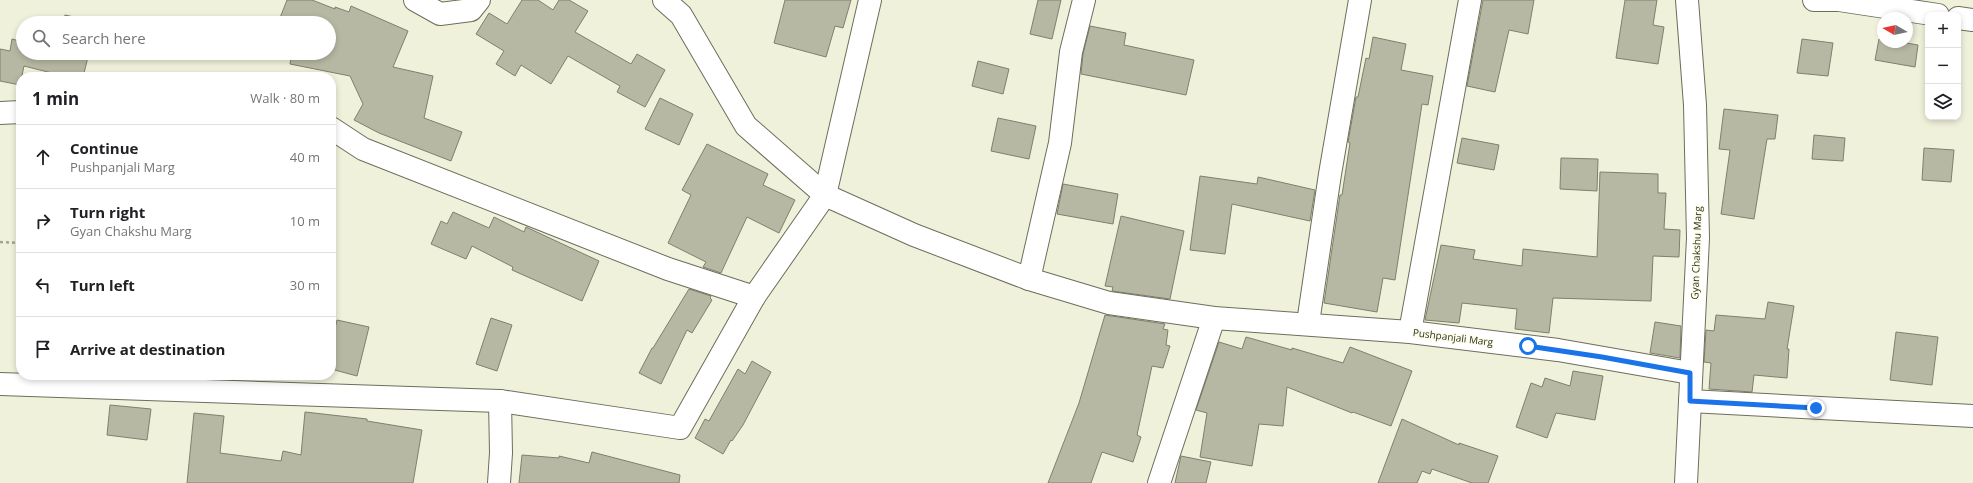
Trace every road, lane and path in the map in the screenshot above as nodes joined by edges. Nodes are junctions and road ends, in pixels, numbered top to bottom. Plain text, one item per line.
1 (414, 0) edge
2 (479, 0) edge
3 (664, 0) edge
4 (870, 0) edge
5 (1084, 0) edge
6 (1360, 0) edge
7 (1470, 0) edge
8 (1687, 0) edge
9 (1814, 0) edge
10 (1925, 13) edge
11 (1961, 18) edge
12 (1973, 20) edge
13 (16, 112) edge
14 (0, 113) edge
15 (336, 131) edge
16 (824, 195) junction
17 (0, 242) edge
18 (16, 243) edge
19 (1029, 279) junction
20 (754, 297) junction
21 (1214, 318) junction
22 (1308, 323) junction
23 (1410, 332) junction
24 (1690, 373) junction
25 (0, 384) edge
26 (500, 401) junction
27 (1690, 401) junction
28 (1973, 416) edge
29 (499, 483) edge
30 (1159, 483) edge
31 (1686, 483) edge

1 - 2 street
3 - 16 street, Pushpanjali Marg
4 - 16 street
5 - 19 street
6 - 22 street
7 - 23 street
8 - 24 street, Gyan Chakshu Marg
9 - 10 street
11 - 12 street
13 - 14 street
15 - 20 street
16 - 19 street, Pushpanjali Marg
16 - 20 street
17 - 18 path
19 - 21 street, Pushpanjali Marg
20 - 26 street
21 - 22 street, Pushpanjali Marg
21 - 30 street
22 - 23 street, Pushpanjali Marg
23 - 24 street, Pushpanjali Marg
24 - 27 street, Gyan Chakshu Marg
25 - 26 street
26 - 29 street
27 - 28 street
27 - 31 street, Gyan Chakshu Marg

